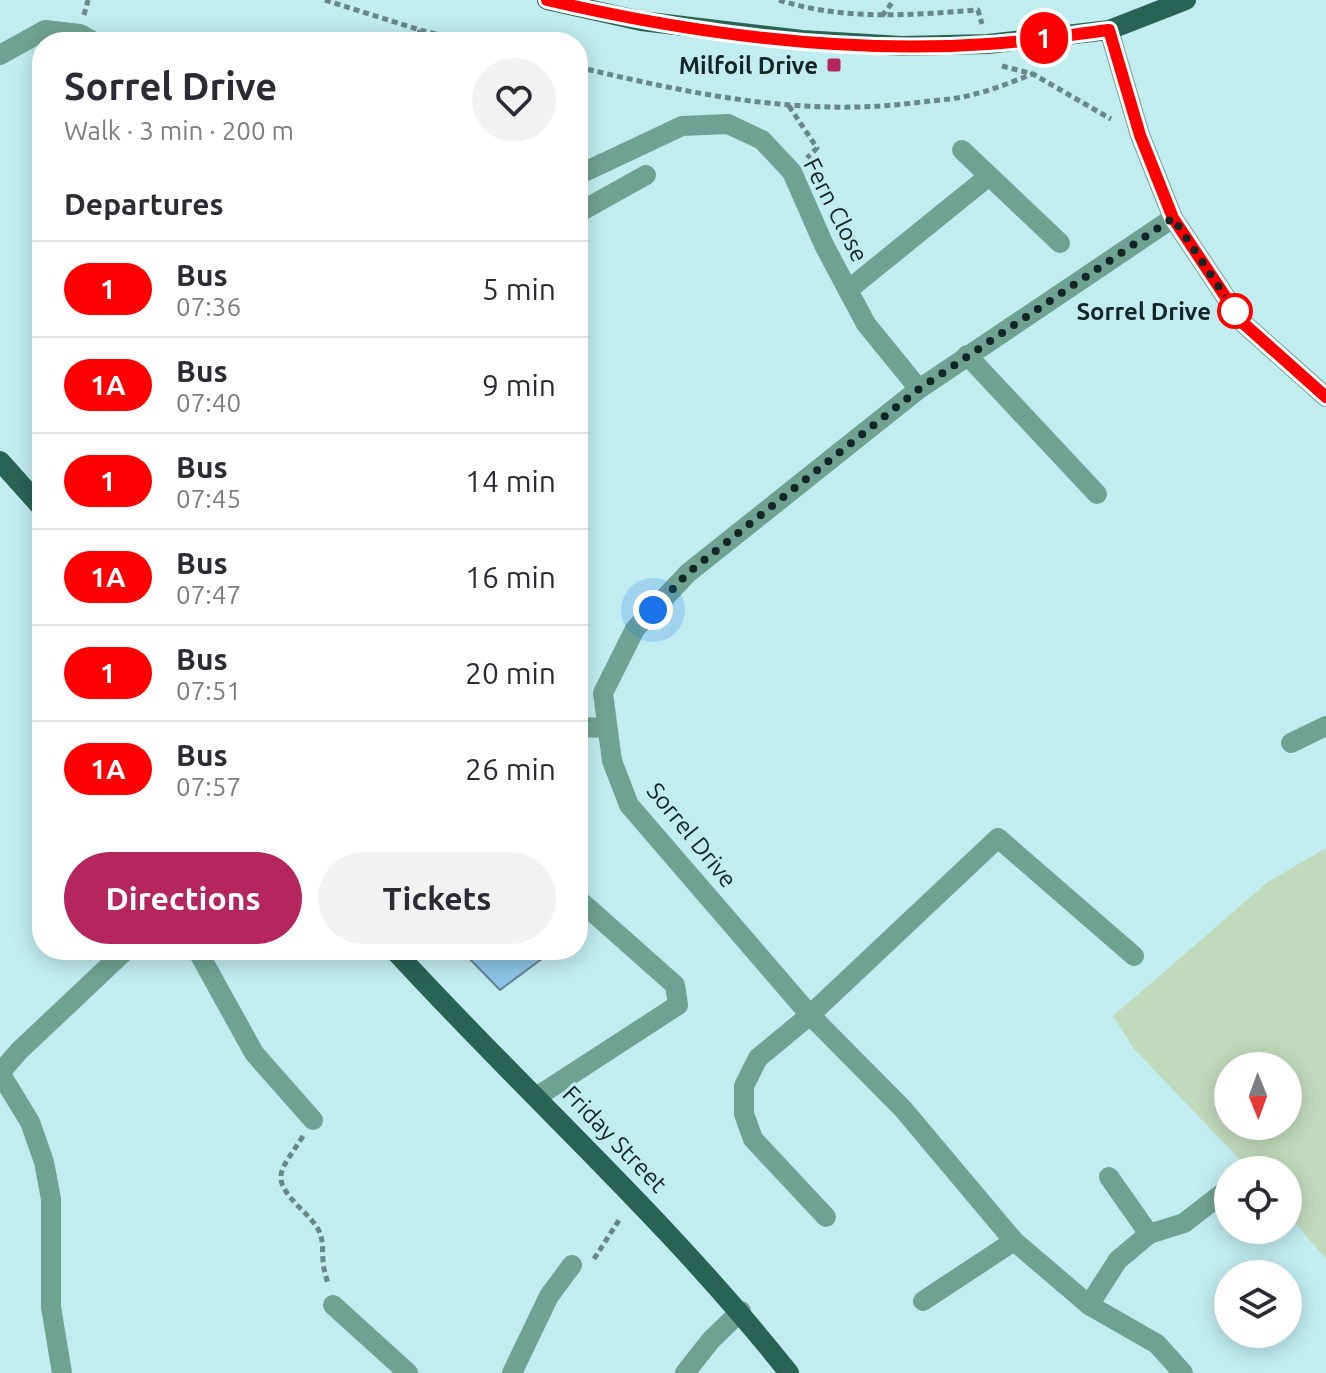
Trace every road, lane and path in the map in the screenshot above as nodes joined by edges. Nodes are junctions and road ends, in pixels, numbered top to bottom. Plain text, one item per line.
1 (325, 0) edge
2 (547, 0) edge
3 (779, 0) edge
4 (894, 0) edge
5 (1186, 0) edge
6 (882, 17) junction
7 (420, 30) joint
8 (1109, 30) junction
9 (41, 32) edge
10 (62, 32) edge
11 (428, 32) edge
12 (32, 37) edge
13 (988, 44) junction
14 (0, 55) edge
15 (588, 69) edge
16 (1033, 74) junction
17 (789, 106) junction
18 (1140, 135) junction
19 (962, 150) dead end
20 (588, 170) edge
21 (792, 172) junction
22 (646, 175) dead end
23 (989, 176) junction
24 (588, 207) edge
25 (1173, 218) junction
26 (1060, 243) dead end
27 (848, 290) junction
28 (967, 355) junction
29 (919, 389) junction
30 (1326, 397) edge
31 (0, 461) edge
32 (1097, 494) dead end
33 (32, 497) edge
34 (1326, 726) edge
35 (588, 727) edge
36 (606, 728) junction
37 (1291, 743) dead end
38 (588, 908) edge
39 (1134, 956) dead end
40 (115, 960) edge
41 (203, 960) edge
42 (403, 960) edge
43 (810, 1015) junction
44 (0, 1073) edge
45 (538, 1096) junction
46 (313, 1120) joint
47 (1109, 1177) dead end
48 (634, 1196) junction
49 (1214, 1200) edge
50 (826, 1217) dead end
51 (1149, 1234) junction
52 (1014, 1241) junction
53 (572, 1265) joint
54 (923, 1301) dead end
55 (333, 1305) joint
56 (1089, 1305) junction
57 (741, 1311) junction
58 (62, 1373) edge
59 (408, 1373) edge
60 (512, 1373) edge
61 (685, 1373) edge
62 (789, 1373) edge
63 (1183, 1373) edge

1 - 7 path
2 - 13 main road
3 - 6 path
4 - 6 path
5 - 8 main road
6 - 13 path
7 - 11 path
8 - 13 main road
8 - 18 street
9 - 10 street
12 - 14 street
13 - 16 path
15 - 17 path
16 - 17 path
16 - 18 path
17 - 21 path
18 - 25 street
19 - 23 street
20 - 21 street, Fern Close
21 - 27 street, Fern Close
22 - 24 street
23 - 26 street
23 - 27 street
25 - 28 street, Sorrel Drive
25 - 30 street
27 - 29 street, Fern Close
28 - 29 street, Sorrel Drive
28 - 32 street
29 - 36 street, Sorrel Drive
31 - 33 main road
34 - 37 street
35 - 36 street
36 - 43 street, Sorrel Drive
38 - 45 street
39 - 43 street
40 - 44 street
41 - 46 street
42 - 45 main road, Friday Street
43 - 50 street
43 - 52 street, Sorrel Drive
44 - 58 street
45 - 48 main road, Friday Street
46 - 55 path
47 - 51 street
48 - 53 path
48 - 57 main road, Friday Street
49 - 51 street
51 - 56 street
52 - 54 street
52 - 56 street, Sorrel Drive
53 - 60 street
55 - 59 street
56 - 63 street, Sorrel Drive
57 - 61 street
57 - 62 main road, Friday Street

